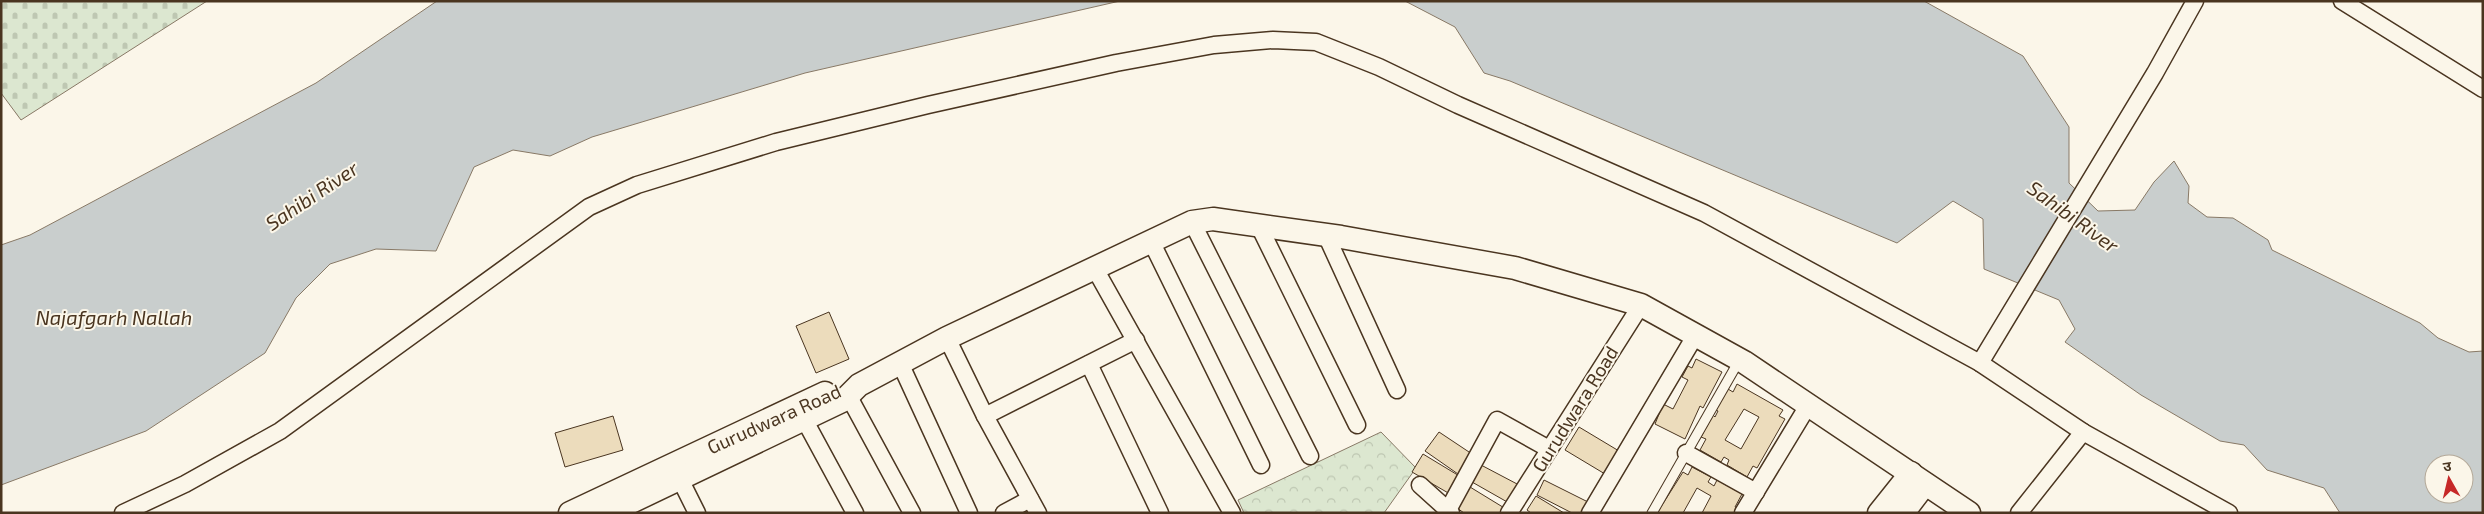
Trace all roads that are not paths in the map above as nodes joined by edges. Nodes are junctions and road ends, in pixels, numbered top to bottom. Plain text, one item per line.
1 (2195, 1) edge
2 (2342, 1) edge
3 (2483, 89) edge
4 (1192, 222) junction
5 (1258, 226) junction
6 (1326, 235) junction
7 (1152, 241) junction
8 (1094, 267) junction
9 (1641, 305) junction
10 (1695, 336) junction
11 (947, 338) junction
12 (1136, 340) junction
13 (1740, 359) junction
14 (900, 363) junction
15 (1980, 363) junction
16 (1089, 364) junction
17 (853, 390) junction
18 (1397, 390) dead end
19 (1809, 404) junction
20 (985, 416) junction
21 (804, 419) junction
22 (1357, 425) dead end
23 (2083, 432) junction
24 (1549, 449) junction
25 (1686, 453) junction
26 (1310, 456) dead end
27 (1261, 465) dead end
28 (1918, 478) junction
29 (680, 479) junction
30 (1420, 485) dead end
31 (1756, 492) junction
32 (1034, 506) edge
33 (617, 511) edge
34 (1450, 511) edge
35 (123, 513) edge
36 (570, 513) edge
37 (697, 513) edge
38 (855, 513) edge
39 (912, 513) edge
40 (969, 513) edge
41 (1004, 513) edge
42 (1160, 513) edge
43 (1232, 513) edge
44 (1509, 513) edge
45 (1590, 513) edge
46 (1652, 513) edge
47 (1744, 513) edge
48 (1879, 513) edge
49 (1903, 513) edge
50 (1969, 513) edge
51 (2019, 513) edge
52 (2229, 513) edge

1 - 15 street
2 - 3 street
4 - 5 street
4 - 7 street
4 - 26 street
5 - 6 street
5 - 22 street
6 - 9 street
6 - 18 street
7 - 8 street
7 - 27 street
8 - 11 street
8 - 12 street
9 - 10 street
9 - 24 street, Gurudwara Road
10 - 13 street
10 - 45 street
11 - 14 street
11 - 20 street
12 - 16 street
12 - 43 street
13 - 19 street
13 - 25 lane
14 - 17 street
14 - 40 street
15 - 23 street
15 - 35 street
16 - 20 street
16 - 42 street
17 - 21 street, Gurudwara Road
17 - 36 street, Gurudwara Road
17 - 39 street
19 - 28 street
19 - 31 street
20 - 32 street
21 - 29 street, Gurudwara Road
21 - 38 street
23 - 51 street
23 - 52 street
24 - 34 street
24 - 44 street, Gurudwara Road
25 - 31 street
25 - 46 lane
28 - 48 street
28 - 49 street
28 - 50 street
29 - 33 street, Gurudwara Road
29 - 37 street
30 - 34 street
31 - 47 street
32 - 41 street

